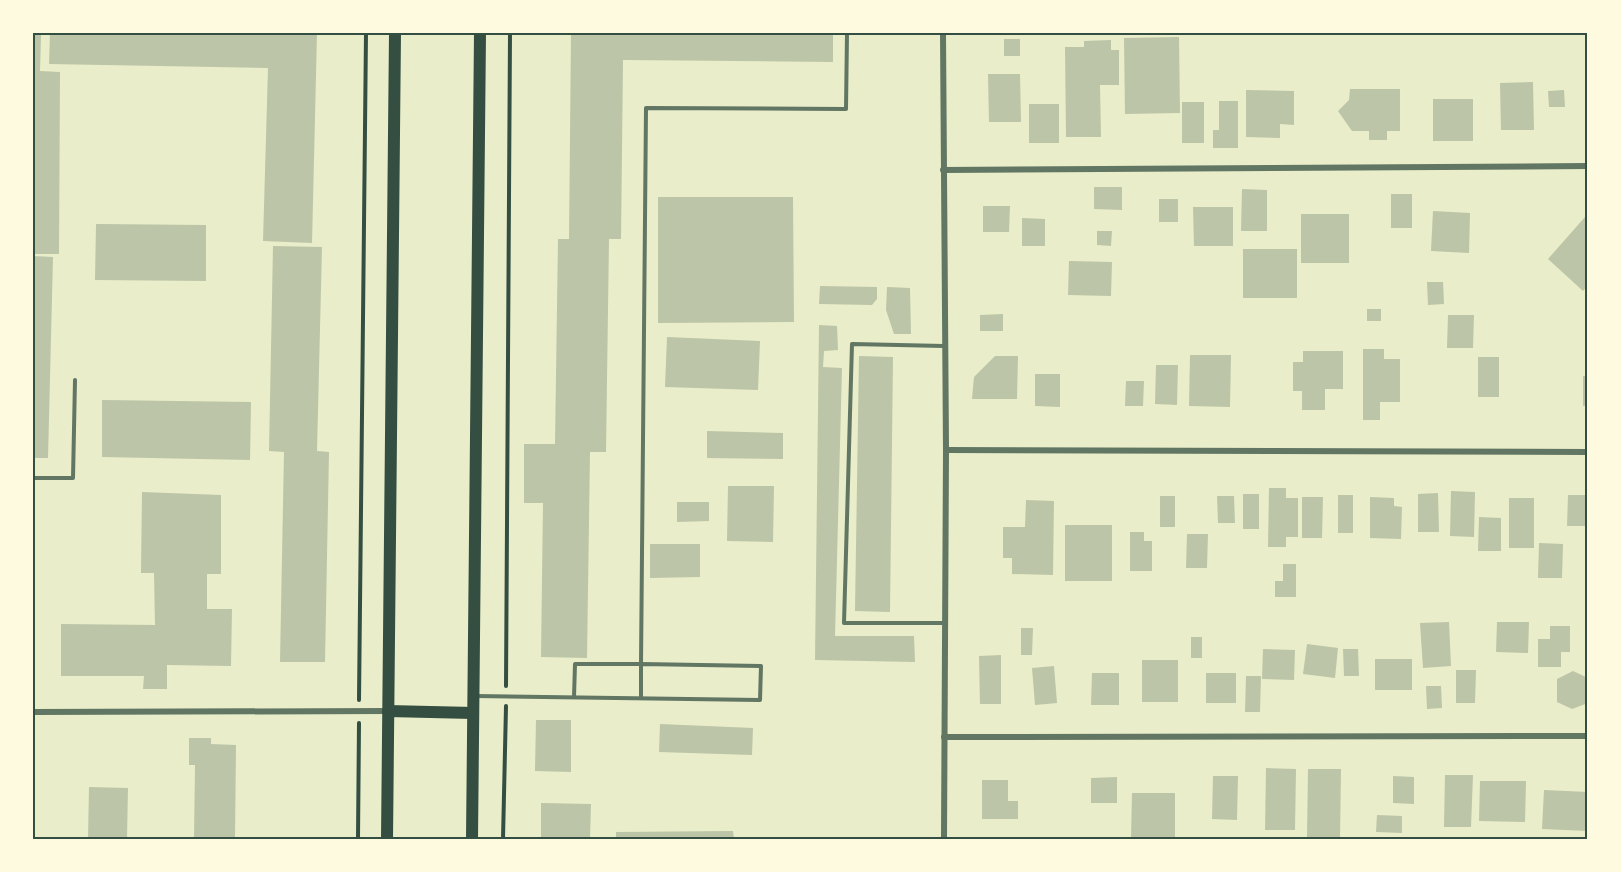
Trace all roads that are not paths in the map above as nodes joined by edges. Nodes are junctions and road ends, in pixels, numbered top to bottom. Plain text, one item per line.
1 (395, 33) edge
2 (480, 33) edge
3 (847, 33) edge
4 (943, 33) edge
5 (1588, 166) edge
6 (943, 170) junction
7 (944, 346) junction
8 (75, 380) dead end
9 (946, 450) junction
10 (1588, 452) edge
11 (33, 478) edge
12 (944, 623) junction
13 (641, 664) junction
14 (473, 696) junction
15 (574, 696) junction
16 (641, 698) junction
17 (388, 711) junction
18 (33, 712) edge
19 (473, 713) junction
20 (1588, 736) edge
21 (944, 737) junction
22 (387, 839) edge
23 (472, 839) edge
24 (944, 839) edge

1 - 17 main road
2 - 14 main road
3 - 13 lane
4 - 6 street
5 - 6 street
6 - 7 street
7 - 9 street
7 - 12 lane
8 - 11 lane
9 - 10 street
9 - 12 street
12 - 21 street
13 - 15 lane
13 - 16 lane
13 - 16 lane
14 - 15 lane
14 - 19 main road
15 - 16 lane
17 - 18 street
17 - 19 main road
17 - 22 main road
19 - 23 main road
20 - 21 street
21 - 24 street

